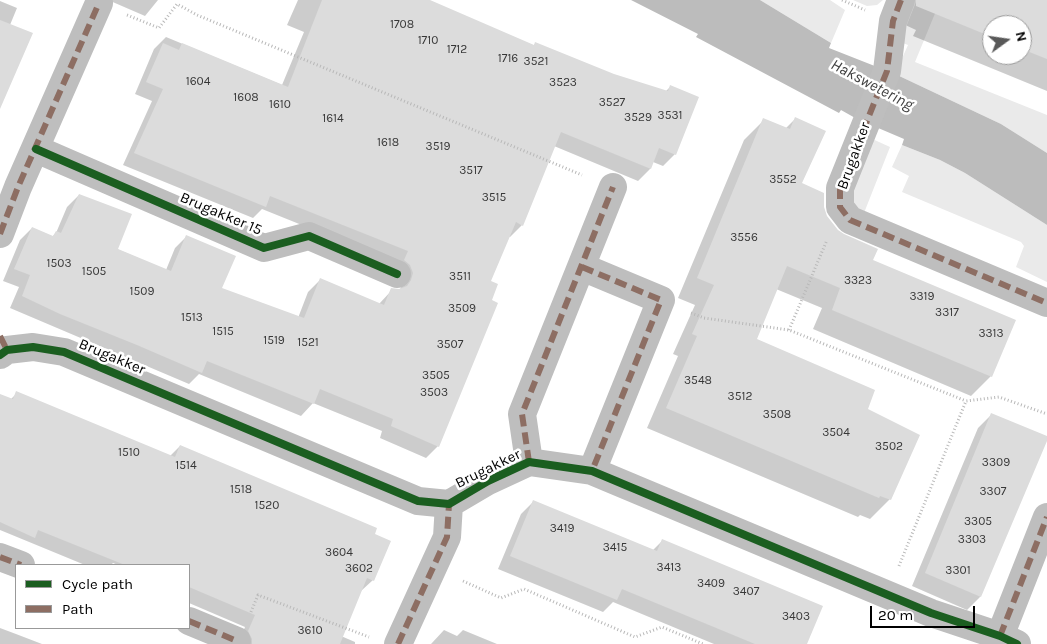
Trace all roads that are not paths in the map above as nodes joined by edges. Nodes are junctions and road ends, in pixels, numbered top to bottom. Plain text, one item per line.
1 (901, 0) edge
2 (99, 3) road end
3 (36, 149) junction
4 (613, 188) road end
5 (0, 234) edge
6 (582, 267) junction
7 (397, 274) dead end
8 (1047, 303) edge
9 (2, 347) edge
10 (529, 462) junction
11 (592, 470) junction
12 (449, 504) junction
13 (1047, 518) edge
14 (0, 557) edge
15 (18, 564) edge
16 (190, 620) edge
17 (1008, 640) edge
18 (237, 641) road end
19 (386, 641) edge

1 - 8 street, Brugakker
2 - 3 street
3 - 5 street
3 - 7 street, Brugakker 15
4 - 6 street, Brugakker
6 - 10 street, Brugakker
6 - 11 street
9 - 12 street, Brugakker
10 - 11 street, Brugakker
10 - 12 street, Brugakker
11 - 17 street, Brugakker
12 - 19 street, Brugakker
13 - 17 street, Brugakker
14 - 15 street
16 - 18 street

